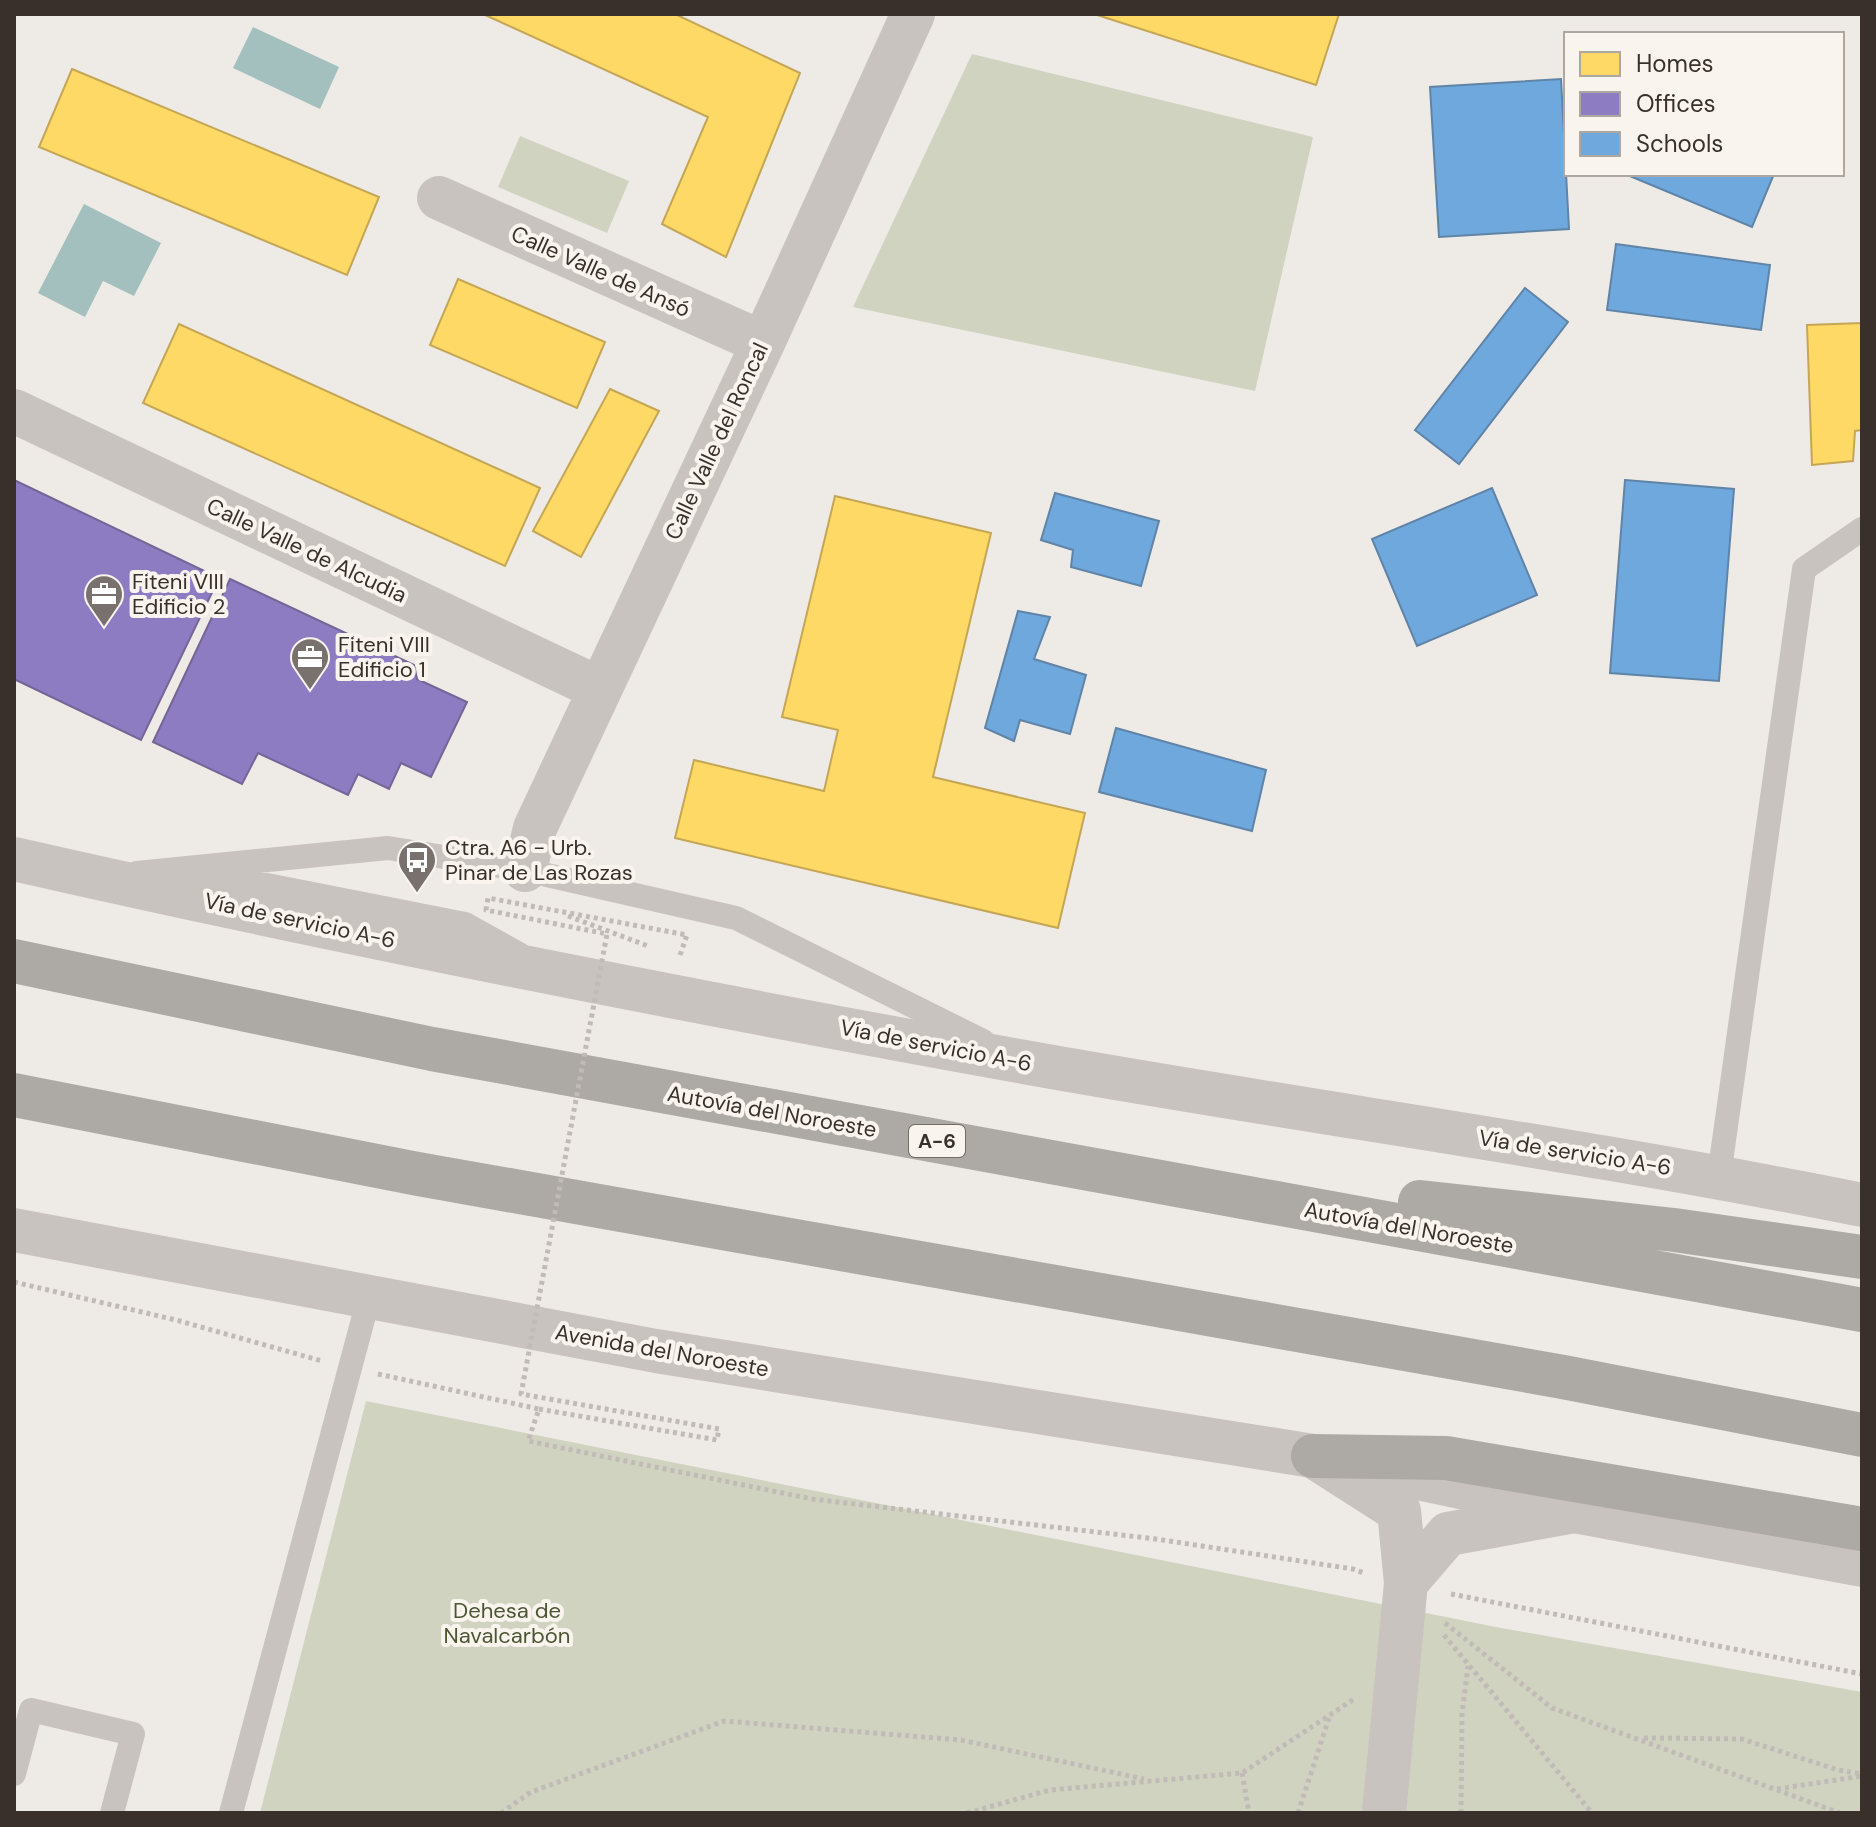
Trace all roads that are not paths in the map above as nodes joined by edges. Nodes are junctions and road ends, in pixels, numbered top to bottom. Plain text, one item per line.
1 (913, 14) edge
2 (439, 198) dead end
3 (763, 343) junction
4 (14, 411) edge
5 (1862, 529) edge
6 (600, 689) junction
7 (14, 859) edge
8 (525, 870) junction
9 (95, 878) junction
10 (14, 961) edge
11 (1027, 1063) junction
12 (14, 1095) edge
13 (1042, 1160) junction
14 (1719, 1176) junction
15 (1862, 1205) edge
16 (14, 1230) edge
17 (1862, 1257) edge
18 (369, 1297) junction
19 (1862, 1310) edge
20 (1862, 1435) edge
21 (1313, 1456) junction
22 (1574, 1511) junction
23 (1862, 1529) edge
24 (1862, 1565) edge
25 (1418, 1589) junction
26 (14, 1774) edge
27 (112, 1813) edge
28 (231, 1813) edge
29 (1384, 1813) edge

1 - 3 street, Calle Valle del Roncal
2 - 3 street, Calle Valle de Ansó
3 - 6 street, Calle Valle del Roncal
4 - 6 street, Calle Valle de Alcudia
5 - 14 lane
6 - 8 street, Calle Valle del Roncal
7 - 9 street, Vía de servicio A-6
8 - 9 lane
8 - 11 lane
9 - 11 street, Vía de servicio A-6
10 - 13 highway, Autovía del Noroeste / A-6
11 - 14 street, Vía de servicio A-6
12 - 20 highway
13 - 17 highway
13 - 19 highway, Autovía del Noroeste / A-6
14 - 15 street, Vía de servicio A-6
16 - 18 street, Avenida del Noroeste
18 - 21 street, Avenida del Noroeste
18 - 28 lane
21 - 22 street
21 - 23 highway
21 - 25 street
22 - 24 street
22 - 25 street
25 - 29 street
26 - 27 lane

